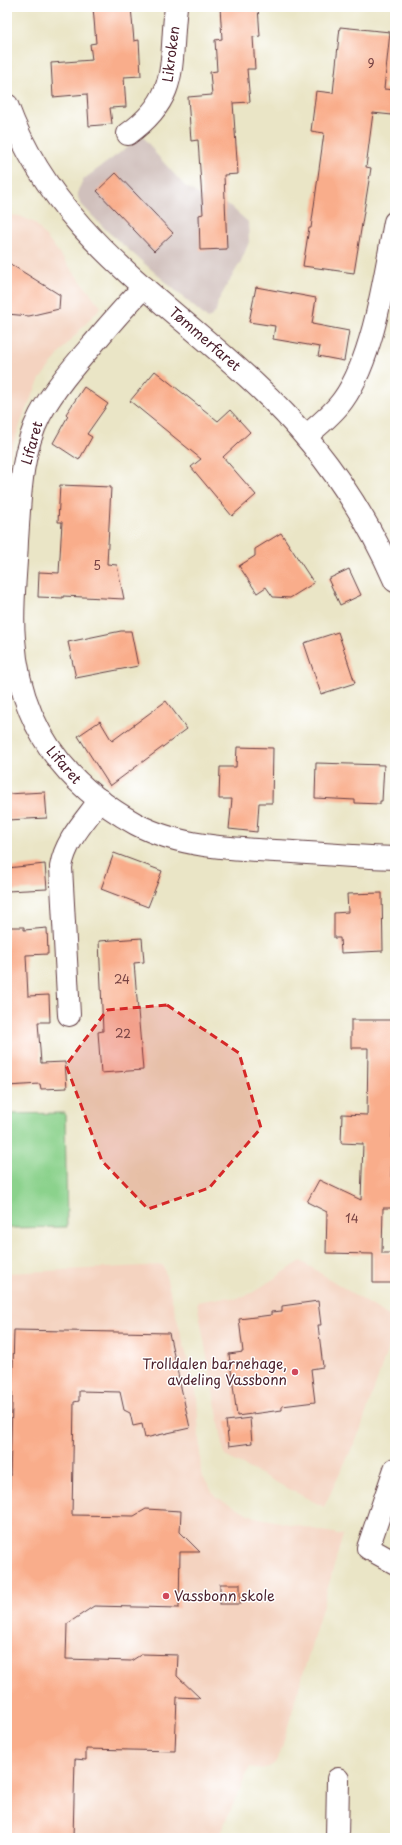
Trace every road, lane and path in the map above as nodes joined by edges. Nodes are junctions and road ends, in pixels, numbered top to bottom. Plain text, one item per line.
1 (176, 7) edge
2 (7, 105) edge
3 (128, 134) dead end
4 (395, 222) edge
5 (144, 287) junction
6 (306, 436) junction
7 (395, 581) edge
8 (100, 800) junction
9 (395, 858) edge
10 (69, 1016) dead end
11 (394, 1474) edge
12 (395, 1563) edge
13 (338, 1779) dead end
14 (337, 1838) edge

1 - 3 street, Likroken
2 - 5 street, Tømmerfaret
4 - 6 street
5 - 6 street, Tømmerfaret
5 - 8 street, Lifaret
6 - 7 street, Tømmerfaret
8 - 9 street, Lifaret
8 - 10 street
11 - 12 street
13 - 14 street

